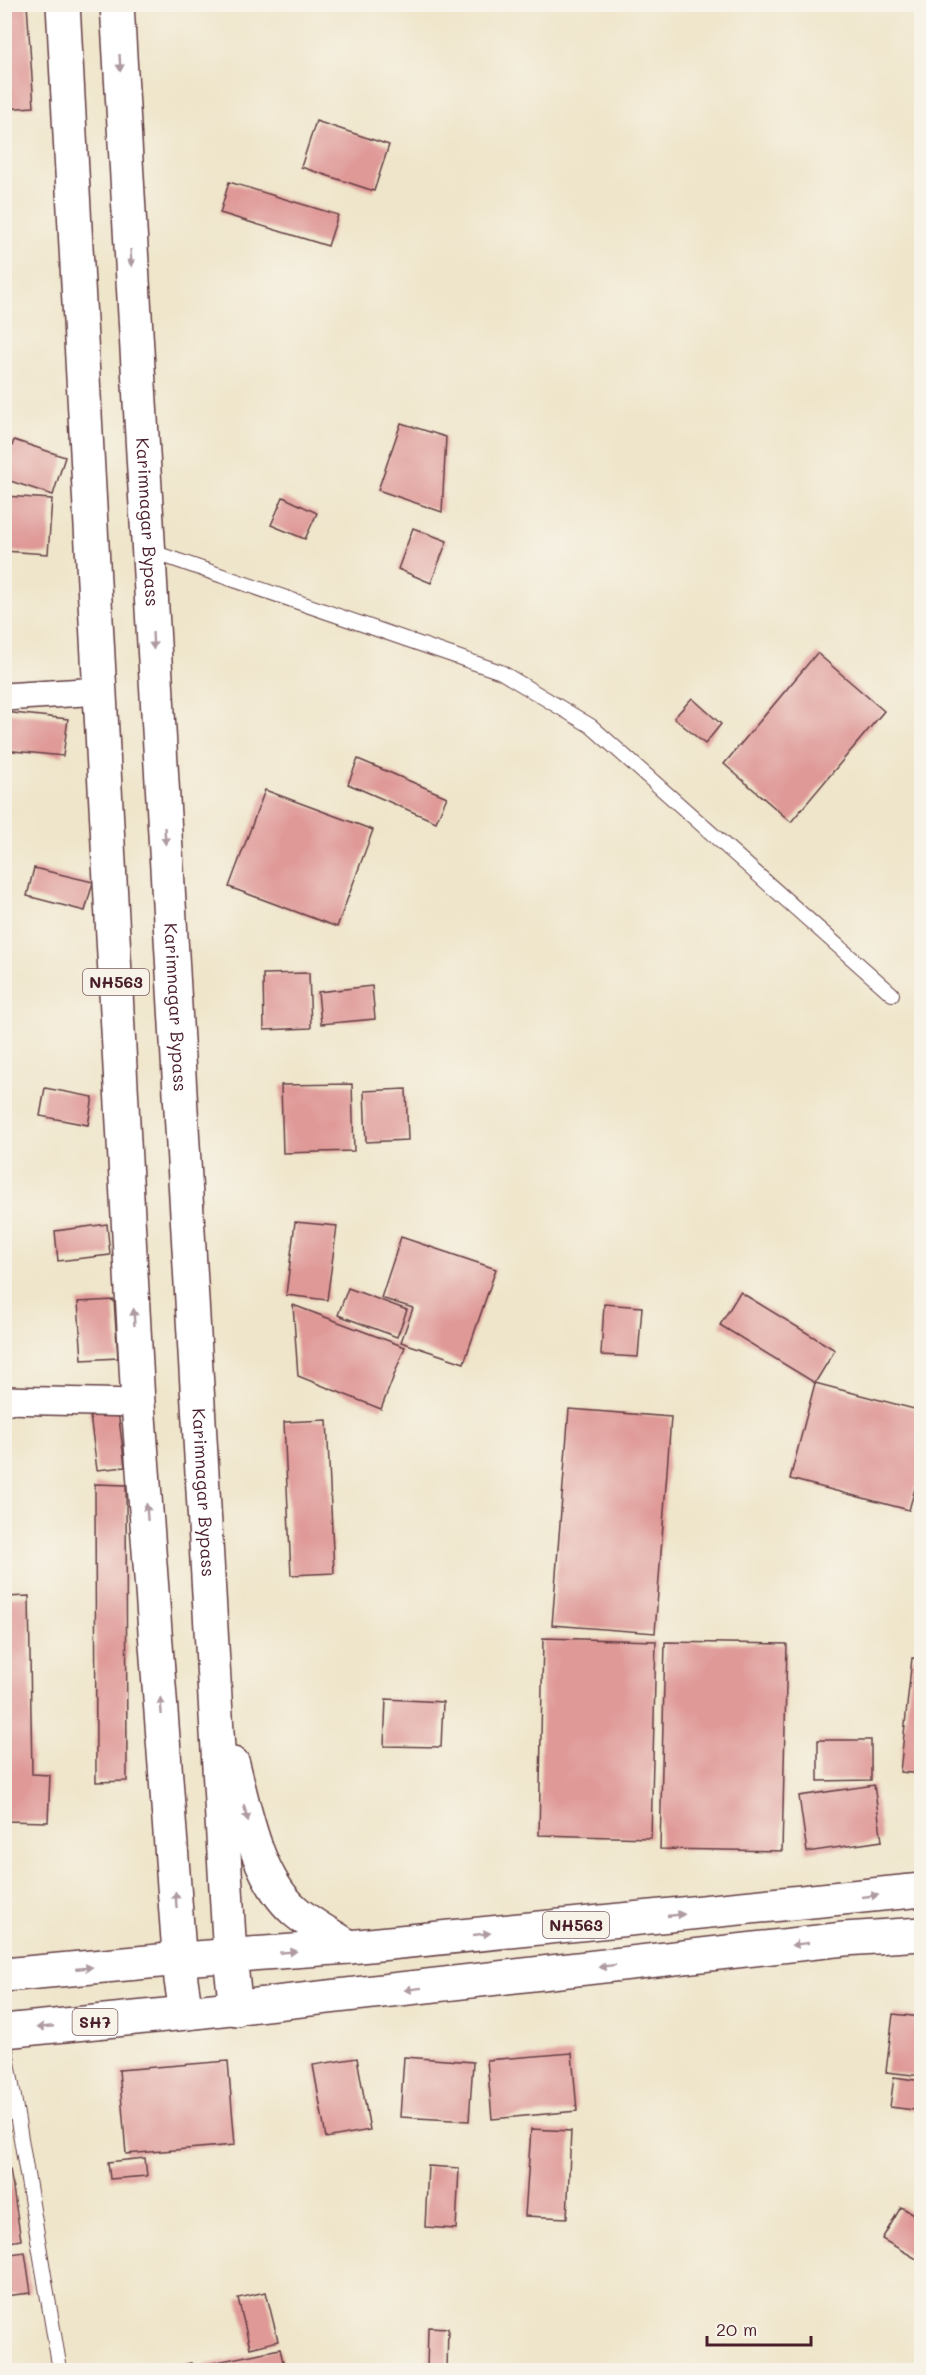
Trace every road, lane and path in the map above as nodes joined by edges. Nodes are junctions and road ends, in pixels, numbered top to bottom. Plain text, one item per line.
1 (63, 4) edge
2 (117, 4) edge
3 (148, 551) junction
4 (100, 691) junction
5 (4, 697) edge
6 (892, 994) dead end
7 (4, 1400) edge
8 (138, 1403) junction
9 (214, 1696) junction
10 (921, 1890) edge
11 (921, 1934) edge
12 (349, 1947) junction
13 (230, 1957) junction
14 (180, 1959) junction
15 (4, 1975) edge
16 (236, 2009) junction
17 (186, 2013) junction
18 (4, 2031) edge
19 (4, 2038) edge
20 (60, 2370) edge

1 - 4 main road, NH563
2 -> 3 main road, Karimnagar Bypass / NH563
3 - 6 lane
3 -> 9 main road, Karimnagar Bypass / NH563
4 - 5 street
8 -> 4 main road, NH563
7 - 8 street
14 -> 8 main road, NH563
9 -> 12 main road
9 - 13 main road, Karimnagar Bypass / NH563
12 -> 10 main road, NH563
11 -> 16 main road
13 -> 12 main road, NH563
13 - 14 main road, NH563
13 - 16 main road, Karimnagar Bypass / NH563
15 -> 14 main road
14 - 17 main road, NH563
16 - 17 main road
17 -> 18 main road, SH7
19 - 20 lane

